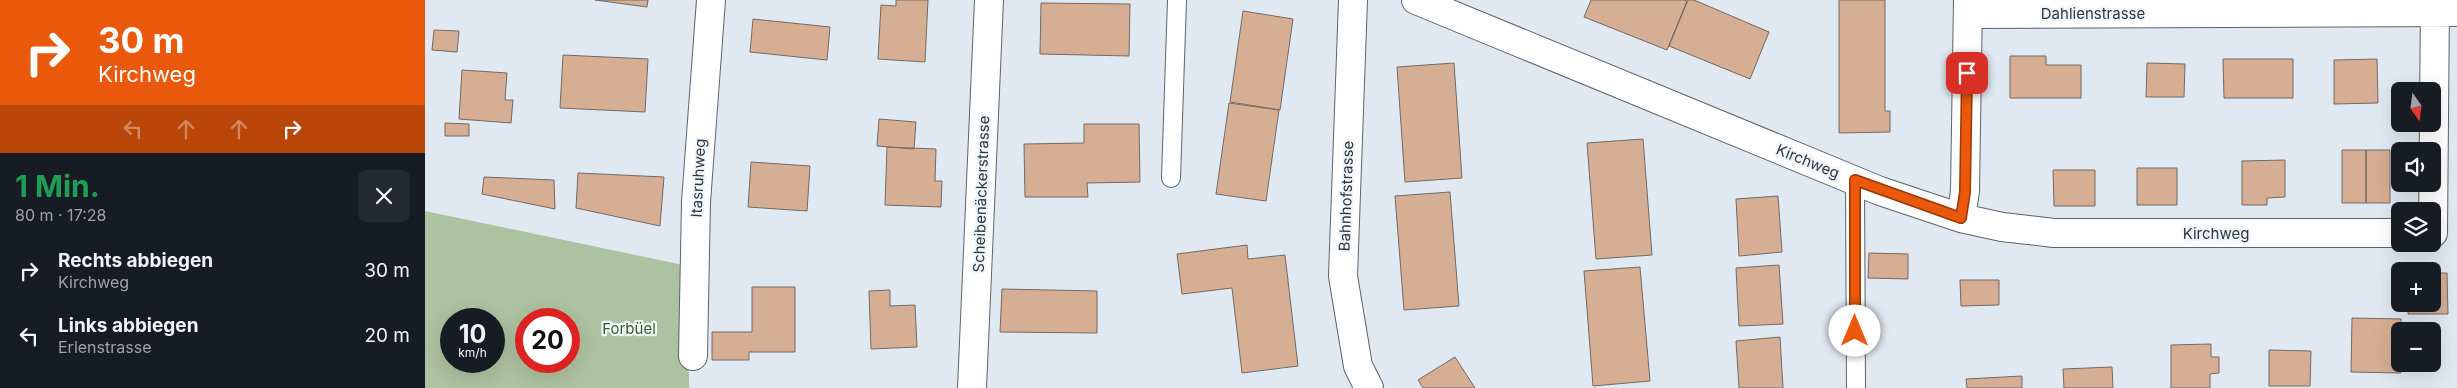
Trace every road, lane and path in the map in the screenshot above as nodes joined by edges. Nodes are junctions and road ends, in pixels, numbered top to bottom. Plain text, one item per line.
1 (711, 0) edge
2 (989, 0) edge
3 (1177, 0) edge
4 (1353, 0) edge
5 (1416, 0) edge
6 (1968, 7) edge
7 (2442, 8) edge
8 (1171, 178) dead end
9 (1855, 180) junction
10 (2434, 202) edge
11 (1961, 218) junction
12 (2391, 233) edge
13 (2441, 233) edge
14 (2457, 233) edge
15 (693, 356) dead end
16 (972, 388) edge
17 (1369, 388) edge
18 (1856, 388) edge

1 - 15 street, Itasruhweg
2 - 16 street, Scheibenäckerstrasse
3 - 8 lane
4 - 17 street, Bahnhofstrasse
5 - 9 street, Kirchweg
6 - 7 street, Dahlienstrasse
6 - 11 street
7 - 10 street
9 - 11 street, Kirchweg
9 - 18 lane
11 - 12 street, Kirchweg
13 - 14 street

